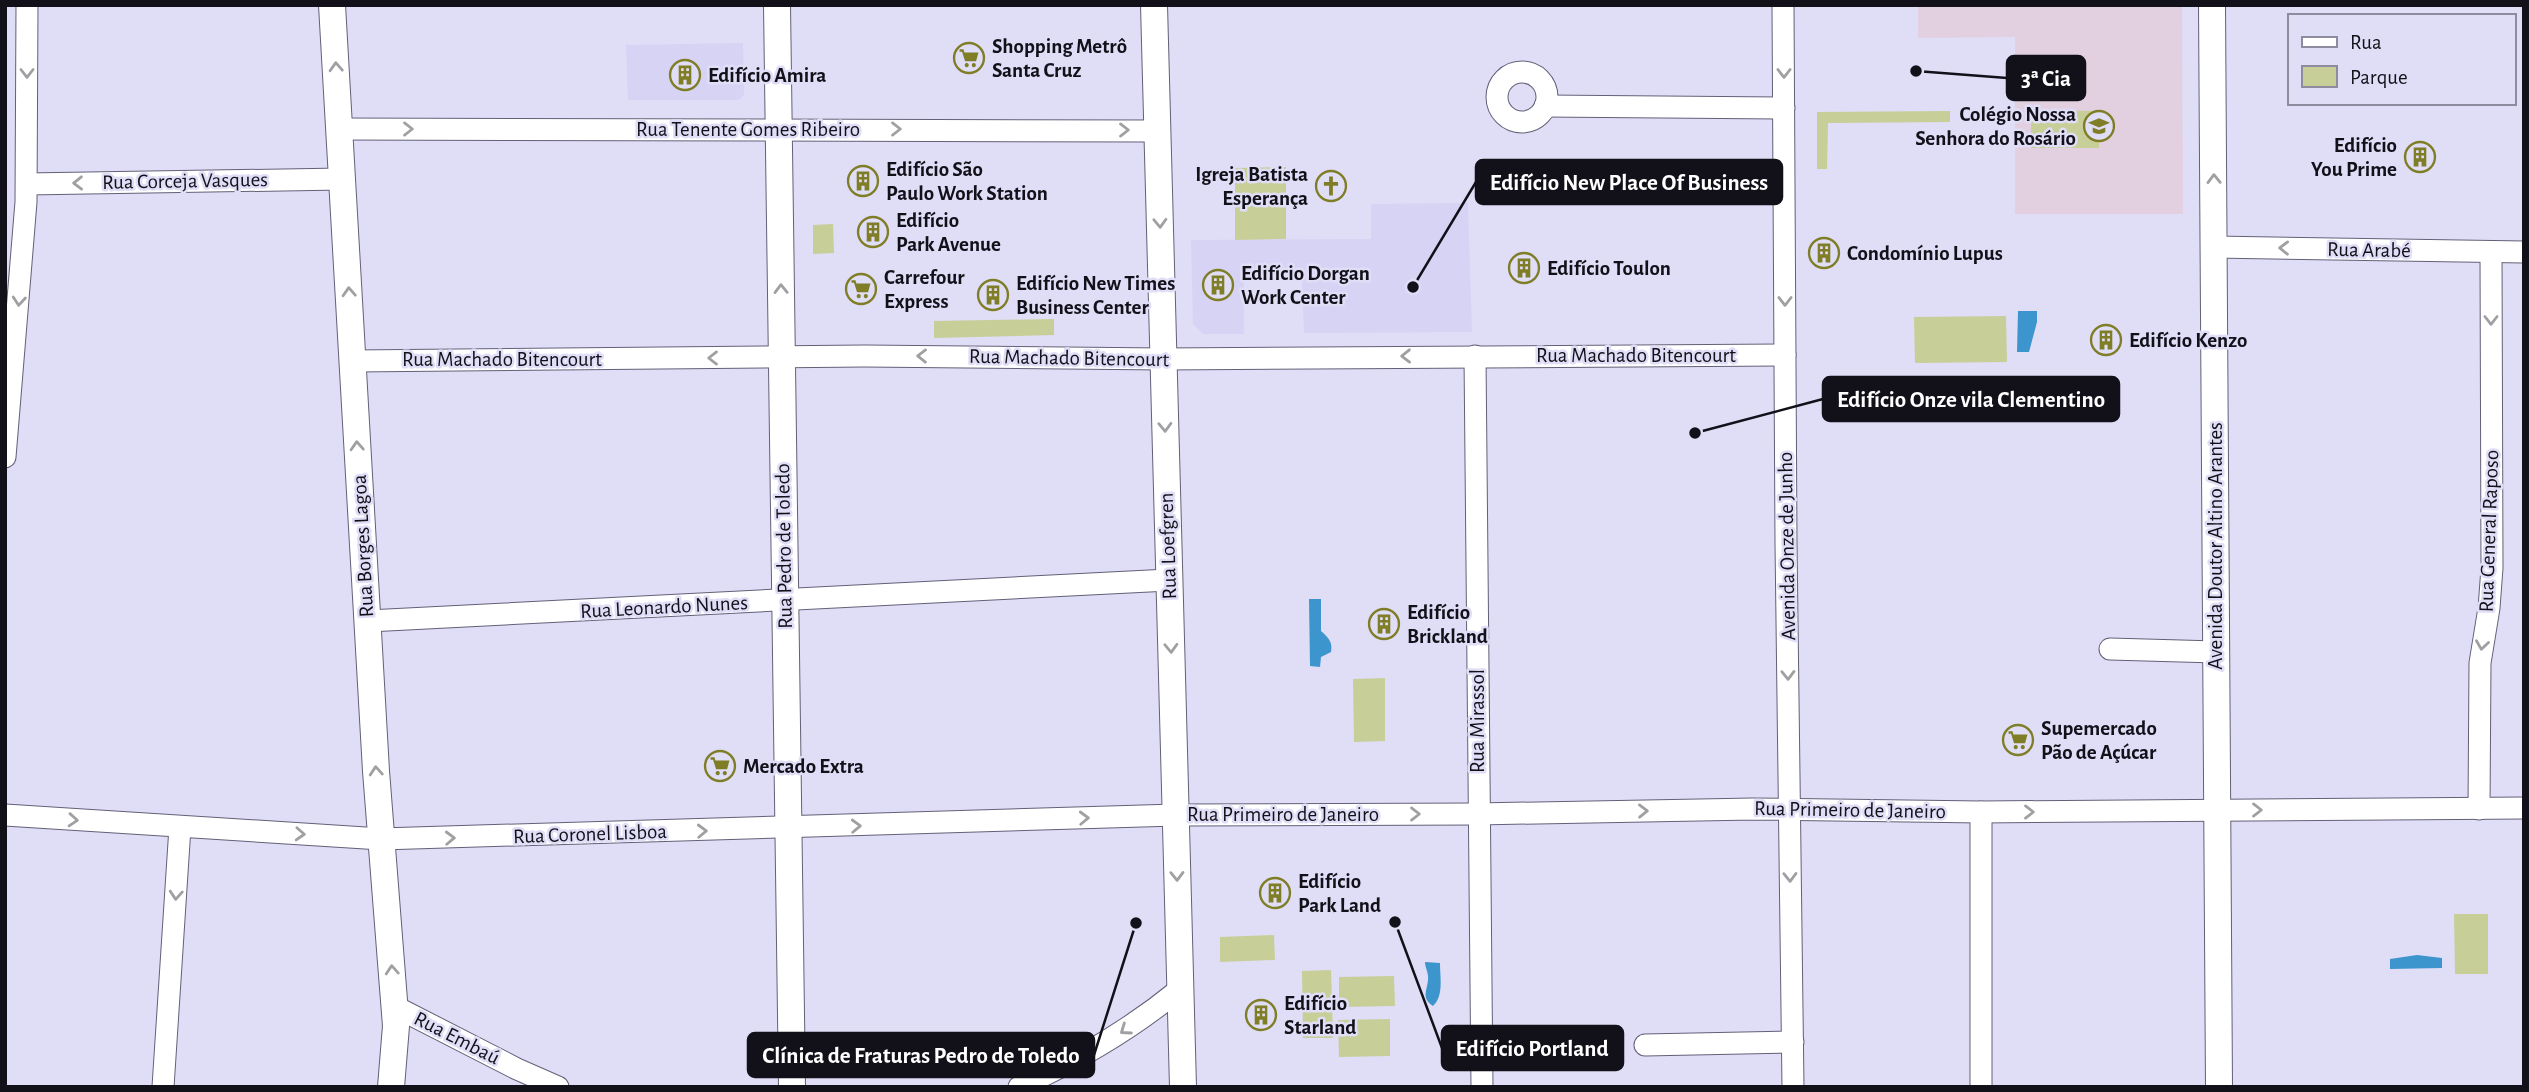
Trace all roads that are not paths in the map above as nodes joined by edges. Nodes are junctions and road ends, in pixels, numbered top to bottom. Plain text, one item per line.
1 (27, 5) edge
2 (332, 5) edge
3 (777, 5) edge
4 (1154, 5) edge
5 (1783, 5) edge
6 (2212, 5) edge
7 (1545, 106) dead end
8 (1784, 108) junction
9 (340, 129) junction
10 (779, 129) junction
11 (1157, 131) junction
12 (342, 179) junction
13 (27, 184) junction
14 (15, 224) edge
15 (2214, 247) junction
16 (2491, 252) junction
17 (2524, 252) edge
18 (1785, 355) junction
19 (1475, 356) junction
20 (782, 357) junction
21 (1163, 359) junction
22 (353, 361) junction
23 (5, 457) edge
24 (1169, 580) junction
25 (785, 601) junction
26 (368, 621) junction
27 (2110, 649) dead end
28 (2216, 652) junction
29 (2524, 808) edge
30 (1790, 809) junction
31 (2479, 809) junction
32 (2216, 811) junction
33 (1981, 812) junction
34 (1477, 814) junction
35 (5, 815) edge
36 (1176, 815) junction
37 (180, 827) junction
38 (788, 828) junction
39 (381, 839) junction
40 (1180, 989) junction
41 (394, 1006) junction
42 (1793, 1042) junction
43 (1645, 1045) dead end
44 (163, 1087) edge
45 (391, 1087) edge
46 (558, 1087) edge
47 (792, 1087) edge
48 (1019, 1087) edge
49 (1182, 1087) edge
50 (1482, 1087) edge
51 (1793, 1087) edge
52 (1981, 1087) edge
53 (2219, 1087) edge

1 -> 13 street
9 -> 2 street, Rua Borges Lagoa
3 - 10 street, Rua Pedro de Toledo
4 - 11 street, Rua Loefgren
5 -> 8 street, Avenida Onze de Junho
15 -> 6 street, Avenida Doutor Altino Arantes
7 - 8 street
8 -> 18 street, Avenida Onze de Junho
9 -> 10 street, Rua Tenente Gomes Ribeiro
9 - 12 street, Rua Borges Lagoa
10 -> 11 street, Rua Tenente Gomes Ribeiro
20 -> 10 street, Rua Pedro de Toledo
11 -> 21 street, Rua Loefgren
12 -> 13 street, Rua Corceja Vasques
22 -> 12 street, Rua Borges Lagoa
13 - 14 street
14 -> 23 street
16 -> 15 street, Rua Arabé
15 - 28 street, Avenida Doutor Altino Arantes
16 - 17 street, Rua Arabé
16 -> 31 street, Rua General Raposo
18 - 19 street, Rua Machado Bitencourt
18 -> 30 street, Avenida Onze de Junho
19 -> 21 street, Rua Machado Bitencourt
19 - 34 street, Rua Mirassol
21 -> 20 street, Rua Machado Bitencourt
20 -> 22 street, Rua Machado Bitencourt
20 - 25 street, Rua Pedro de Toledo
21 -> 24 street, Rua Loefgren
26 -> 22 street, Rua Borges Lagoa
24 - 25 street, Rua Leonardo Nunes
24 -> 36 street, Rua Loefgren
25 - 26 street, Rua Leonardo Nunes
25 - 38 street, Rua Pedro de Toledo
39 -> 26 street, Rua Borges Lagoa
27 - 28 street
28 - 32 street, Avenida Doutor Altino Arantes
29 - 31 street, Rua Primeiro de Janeiro
30 - 33 street, Rua Primeiro de Janeiro
34 -> 30 street, Rua Primeiro de Janeiro
30 -> 42 street, Avenida Onze de Junho
32 -> 31 street, Rua Primeiro de Janeiro
33 -> 32 street, Rua Primeiro de Janeiro
32 - 53 street, Avenida Doutor Altino Arantes
33 - 52 street
36 -> 34 street, Rua Primeiro de Janeiro
34 - 50 street, Rua Mirassol
35 -> 37 street, Rua Coronel Lisboa
38 -> 36 street, Rua Coronel Lisboa
36 -> 40 street, Rua Loefgren
37 -> 39 street, Rua Coronel Lisboa
37 -> 44 street
39 -> 38 street, Rua Coronel Lisboa
38 - 47 street, Rua Pedro de Toledo
41 -> 39 street, Rua Borges Lagoa
40 -> 48 street
40 - 49 street, Rua Loefgren
41 - 45 street, Rua Borges Lagoa
41 - 46 street, Rua Embaú
42 - 43 street
42 - 51 street, Avenida Onze de Junho

